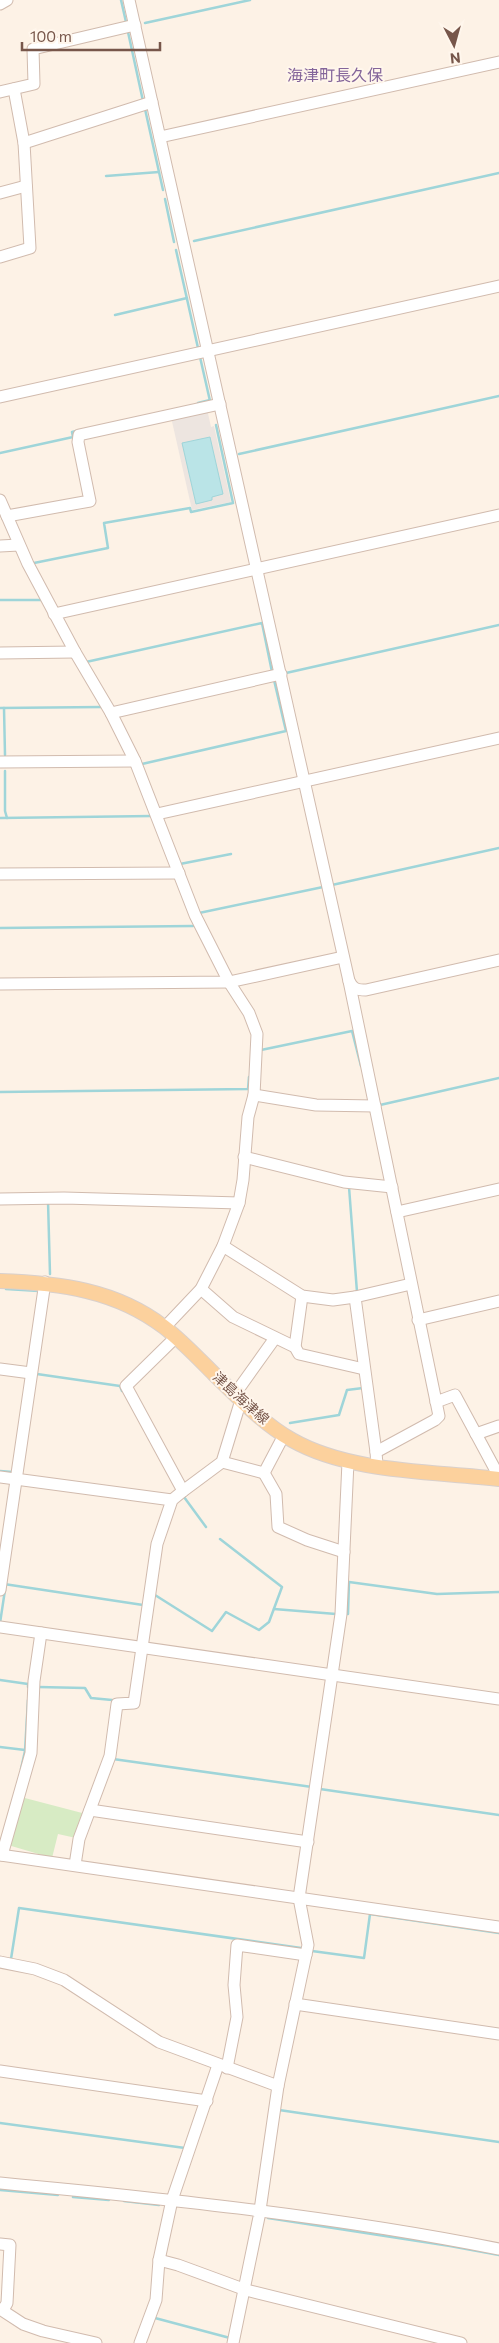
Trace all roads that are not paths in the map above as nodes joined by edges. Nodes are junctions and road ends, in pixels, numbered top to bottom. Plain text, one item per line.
1 (7, 0) edge
2 (129, 0) edge
3 (0, 4) edge
4 (135, 25) junction
5 (499, 62) edge
6 (14, 89) junction
7 (0, 92) edge
8 (152, 102) junction
9 (160, 137) junction
10 (24, 143) junction
11 (26, 186) junction
12 (0, 193) edge
13 (0, 258) edge
14 (499, 286) edge
15 (207, 350) junction
16 (0, 397) edge
17 (220, 404) junction
18 (0, 500) edge
19 (7, 516) junction
20 (499, 516) edge
21 (0, 546) edge
22 (20, 546) junction
23 (257, 569) junction
24 (54, 614) junction
25 (75, 652) junction
26 (0, 653) edge
27 (281, 674) junction
28 (112, 713) junction
29 (499, 738) edge
30 (134, 761) junction
31 (0, 762) edge
32 (305, 781) junction
33 (157, 814) junction
34 (179, 873) junction
35 (0, 874) edge
36 (343, 957) junction
37 (499, 960) edge
38 (349, 981) junction
39 (229, 982) junction
40 (0, 984) edge
41 (254, 1095) junction
42 (376, 1106) junction
43 (244, 1157) junction
44 (392, 1187) junction
45 (499, 1189) edge
46 (0, 1200) edge
47 (239, 1202) junction
48 (396, 1212) junction
49 (223, 1246) junction
50 (0, 1280) edge
51 (45, 1282) junction
52 (411, 1284) junction
53 (201, 1289) junction
54 (302, 1296) junction
55 (354, 1297) junction
56 (499, 1301) edge
57 (418, 1320) junction
58 (164, 1327) junction
59 (176, 1337) junction
60 (275, 1338) junction
61 (295, 1347) junction
62 (0, 1368) edge
63 (364, 1369) junction
64 (31, 1373) junction
65 (238, 1397) junction
66 (436, 1402) junction
67 (499, 1426) edge
68 (476, 1434) junction
69 (284, 1435) junction
70 (376, 1459) junction
71 (222, 1462) junction
72 (348, 1462) junction
73 (264, 1473) junction
74 (0, 1477) edge
75 (497, 1478) edge
76 (16, 1479) junction
77 (183, 1491) junction
78 (172, 1500) junction
79 (344, 1552) junction
80 (0, 1590) edge
81 (0, 1627) edge
82 (41, 1633) junction
83 (142, 1647) junction
84 (332, 1675) junction
85 (499, 1700) edge
86 (90, 1810) junction
87 (308, 1842) junction
88 (1, 1855) edge
89 (75, 1866) junction
90 (299, 1898) junction
91 (499, 1926) edge
92 (306, 1954) junction
93 (0, 1962) edge
94 (295, 2004) junction
95 (499, 2034) edge
96 (223, 2066) junction
97 (0, 2071) edge
98 (278, 2086) junction
99 (207, 2101) junction
100 (0, 2183) edge
101 (172, 2200) junction
102 (260, 2210) junction
103 (0, 2244) edge
104 (499, 2248) edge
105 (159, 2260) junction
106 (246, 2290) junction
107 (2, 2309) edge
108 (96, 2343) edge
109 (140, 2343) edge
110 (233, 2343) edge
111 (461, 2343) edge

1 - 3 street
2 - 4 street
4 - 6 street
4 - 8 street
5 - 9 street
6 - 7 street
6 - 10 street
8 - 9 street
8 - 10 street
9 - 15 street
10 - 11 street
11 - 12 street
11 - 13 street
14 - 15 street
15 - 16 street
15 - 17 street
17 - 19 street
17 - 23 street
18 - 19 street
19 - 22 street
20 - 23 street
21 - 22 street
22 - 24 street
23 - 24 street
23 - 27 street
24 - 25 street
25 - 26 street
25 - 28 street
27 - 28 street
27 - 32 street
28 - 30 street
29 - 32 street
30 - 31 street
30 - 33 street
32 - 33 street
32 - 36 street
33 - 34 street
34 - 35 street
34 - 39 street
36 - 38 street
36 - 39 street
37 - 38 street
38 - 42 street
39 - 40 street
39 - 41 street
41 - 42 street
41 - 43 street
42 - 44 street
43 - 44 street
43 - 47 street
44 - 48 street
45 - 48 street
46 - 47 street
47 - 49 street
48 - 52 street
49 - 53 street
49 - 54 street
50 - 51 main road, 津島海津線
51 - 58 main road, 津島海津線
51 - 64 street
52 - 55 street
52 - 57 street
53 - 58 street
53 - 60 street
54 - 55 street
54 - 61 street
55 - 63 street
56 - 57 street
57 - 66 street
58 - 59 main road, 津島海津線
59 - 65 main road, 津島海津線
59 - 77 street
60 - 61 street
60 - 65 street
61 - 63 street
62 - 64 street
63 - 70 street
64 - 76 street
65 - 69 main road, 津島海津線
65 - 71 street
66 - 68 street
66 - 70 street
67 - 68 street
68 - 75 street
69 - 72 main road, 津島海津線
69 - 73 street
70 - 72 main road, 津島海津線
70 - 75 main road, 津島海津線
71 - 73 street
71 - 77 street
72 - 79 street
73 - 79 street
74 - 76 street
76 - 78 street
76 - 80 street
77 - 78 street
78 - 83 street
79 - 84 street
81 - 82 street
82 - 83 street
82 - 88 street
83 - 84 street
83 - 86 street
84 - 85 street
84 - 87 street
86 - 87 street
86 - 89 street
87 - 90 street
88 - 89 street
89 - 90 street
90 - 91 street
90 - 92 street
92 - 94 street
92 - 96 street
93 - 96 street
94 - 95 street
94 - 98 street
96 - 98 street
96 - 99 street
97 - 99 street
98 - 102 street
99 - 101 street
100 - 101 street
101 - 102 street
101 - 105 street
102 - 104 street
102 - 106 street
103 - 107 street
105 - 106 street
105 - 109 street
106 - 110 street
106 - 111 street
107 - 108 street

